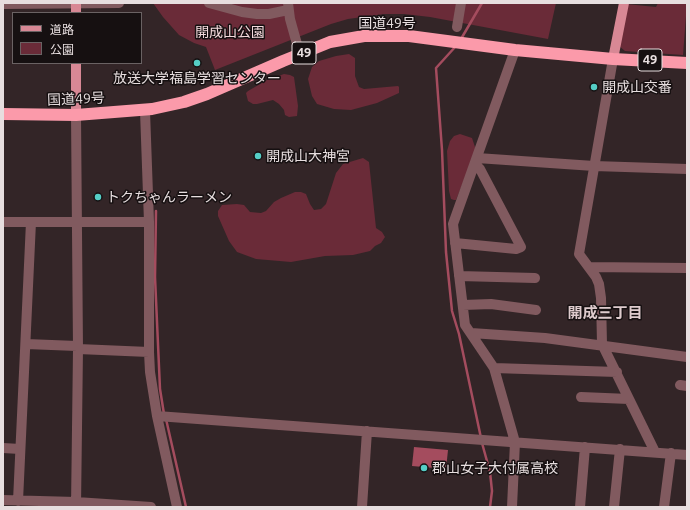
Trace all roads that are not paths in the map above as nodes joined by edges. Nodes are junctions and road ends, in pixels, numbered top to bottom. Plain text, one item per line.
1 (120, 3) edge
2 (209, 3) edge
3 (461, 3) edge
4 (624, 3) edge
5 (3, 4) edge
6 (76, 7) edge
7 (288, 7) edge
8 (458, 27) dead end
9 (297, 44) dead end
10 (515, 50) junction
11 (613, 59) junction
12 (687, 63) edge
13 (76, 64) edge
14 (145, 110) junction
15 (3, 114) edge
16 (76, 115) junction
17 (476, 161) junction
18 (594, 166) junction
19 (687, 169) edge
20 (77, 221) junction
21 (3, 222) edge
22 (31, 222) junction
23 (149, 222) junction
24 (455, 243) junction
25 (589, 267) junction
26 (687, 268) edge
27 (459, 276) junction
28 (535, 278) dead end
29 (462, 305) junction
30 (536, 310) dead end
31 (471, 333) junction
32 (26, 344) junction
33 (602, 344) junction
34 (77, 348) junction
35 (149, 352) junction
36 (687, 357) edge
37 (494, 368) junction
38 (616, 372) junction
39 (581, 396) dead end
40 (629, 399) junction
41 (157, 416) junction
42 (367, 431) junction
43 (515, 442) junction
44 (585, 447) junction
45 (3, 448) edge
46 (20, 449) junction
47 (620, 449) junction
48 (655, 452) junction
49 (671, 453) junction
50 (687, 454) edge
51 (3, 500) edge
52 (18, 501) junction
53 (76, 505) edge
54 (151, 507) edge
55 (177, 507) edge
56 (362, 507) edge
57 (512, 507) edge
58 (580, 507) edge
59 (614, 507) edge
60 (664, 507) edge

1 - 6 street
2 - 7 street
3 - 8 street
4 - 11 main road
5 - 6 street
7 - 9 street
10 - 11 highway, 国道49号 / 49
10 - 14 highway, 国道49号 / 49
10 - 17 street
11 - 12 highway, 国道49号 / 49
11 - 18 street
13 - 16 main road
14 - 16 highway, 国道49号 / 49
14 - 23 street
15 - 16 highway, 国道49号 / 49
16 - 20 street
17 - 18 street
17 - 24 street
17 - 24 street
18 - 19 street
18 - 25 street
20 - 22 street
20 - 23 street
20 - 34 street
21 - 22 street
22 - 32 street
23 - 35 street
24 - 27 street
25 - 26 street
25 - 33 street
27 - 28 street
27 - 29 street
29 - 30 street
29 - 31 street
31 - 33 street
31 - 37 street
32 - 34 street
32 - 46 street
33 - 36 street
33 - 38 street
34 - 35 street
34 - 53 street
35 - 41 street
37 - 38 street
37 - 43 street
38 - 40 street
39 - 40 street
40 - 48 street
41 - 42 street
41 - 55 street
42 - 43 street
42 - 56 street
43 - 44 street
43 - 57 street
44 - 47 street
44 - 58 street
45 - 46 street
46 - 52 street
47 - 48 street
47 - 59 street
48 - 49 street
49 - 50 street
49 - 60 street
51 - 52 street
52 - 53 street
53 - 54 street

